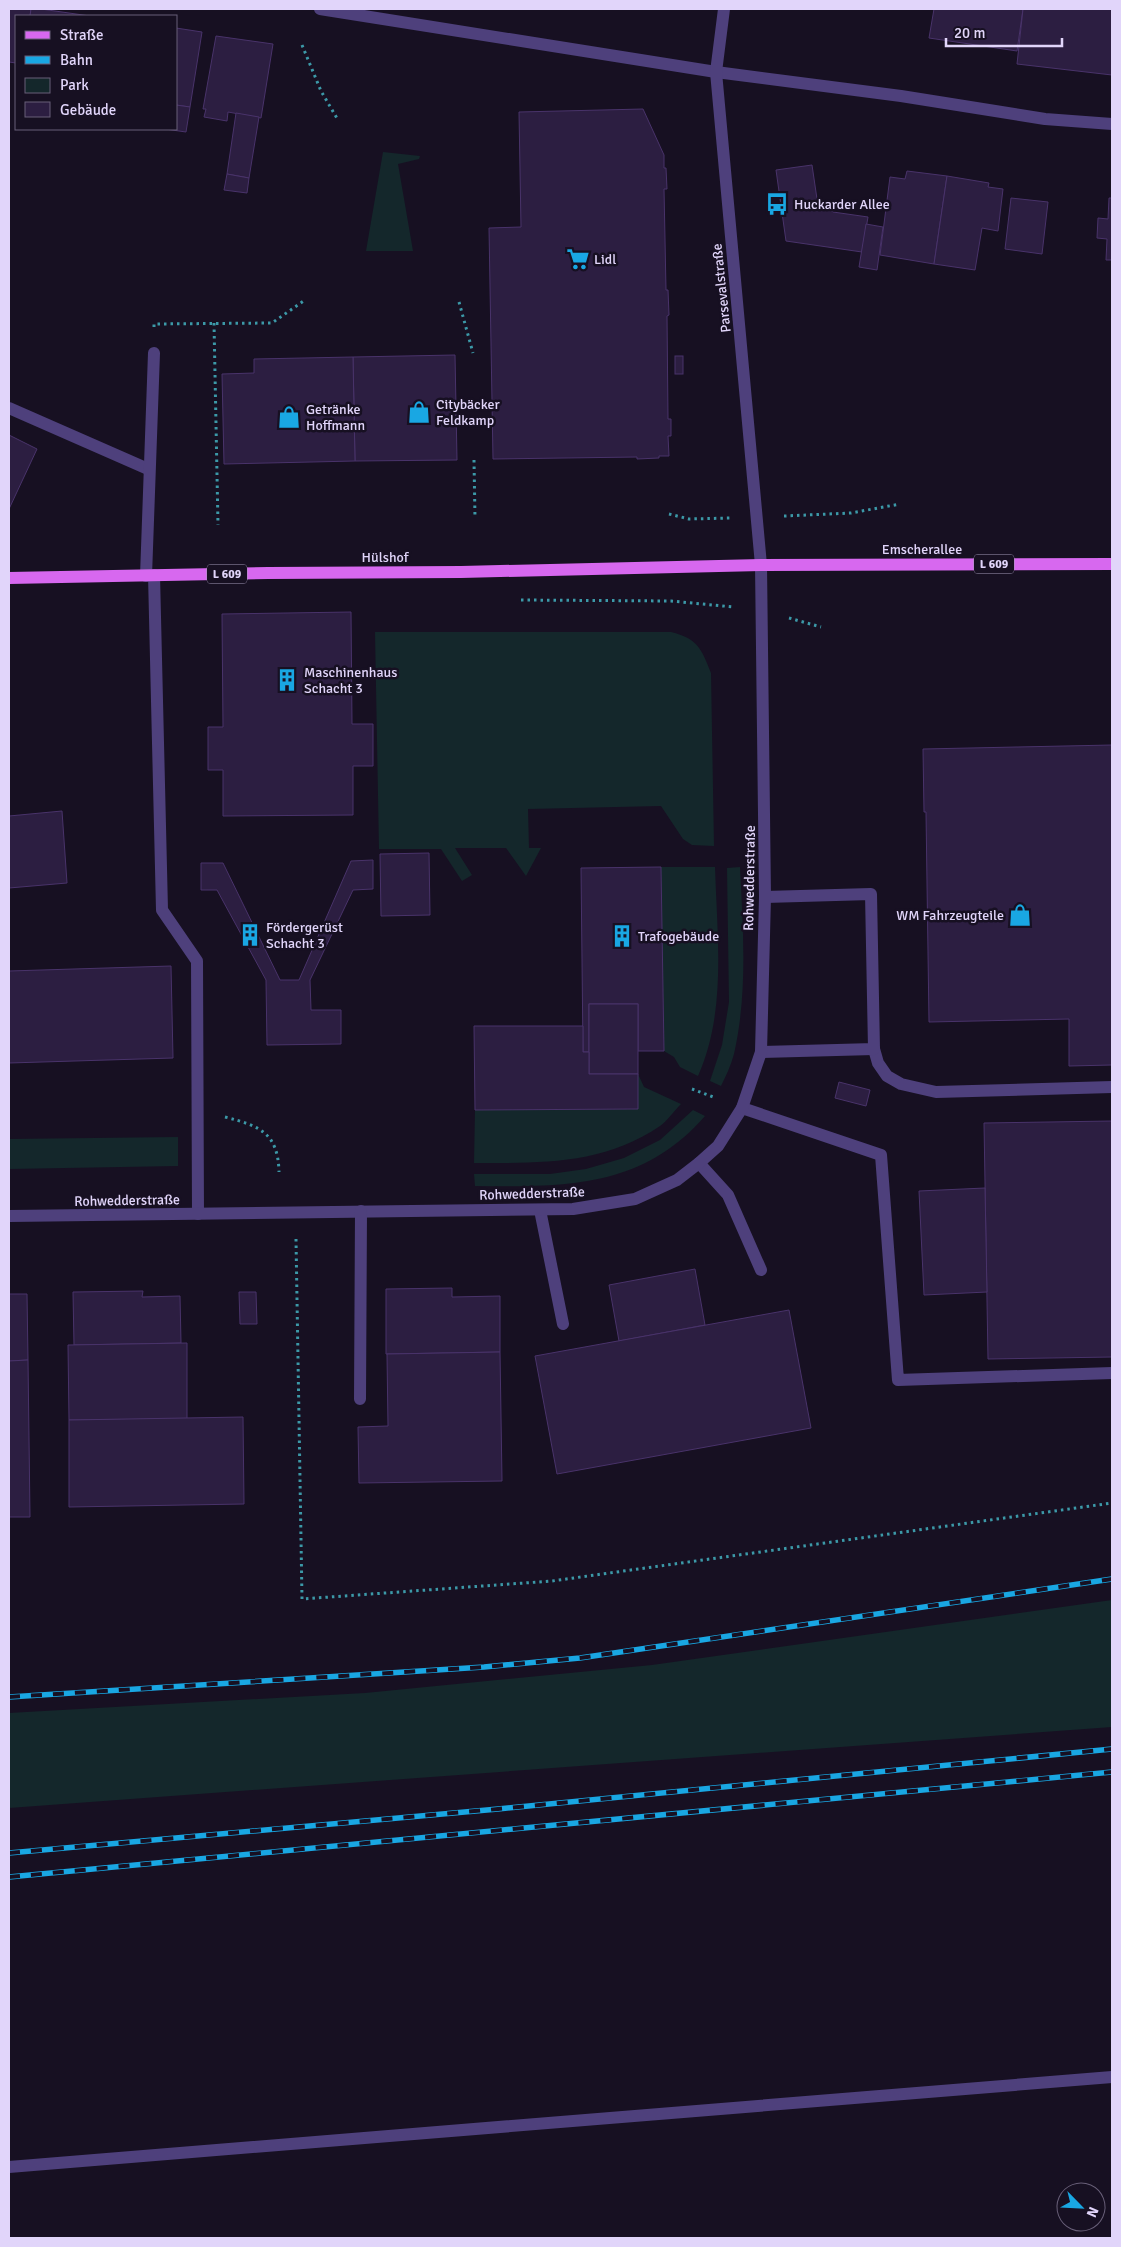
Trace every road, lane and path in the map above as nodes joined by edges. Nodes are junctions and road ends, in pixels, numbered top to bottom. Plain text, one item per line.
1 (320, 9) edge
2 (724, 9) edge
3 (302, 45) dead end
4 (716, 72) junction
5 (338, 120) dead end
6 (1112, 124) edge
7 (304, 300) dead end
8 (460, 302) dead end
9 (214, 323) junction
10 (154, 353) joint
11 (473, 353) dead end
12 (9, 408) edge
13 (474, 460) dead end
14 (148, 469) junction
15 (476, 518) dead end
16 (218, 525) dead end
17 (1112, 564) edge
18 (761, 565) junction
19 (150, 576) junction
20 (9, 578) edge
21 (514, 600) dead end
22 (762, 610) junction
23 (821, 627) dead end
24 (765, 897) junction
25 (874, 1049) junction
26 (760, 1052) junction
27 (1112, 1087) edge
28 (742, 1108) junction
29 (198, 1115) junction
30 (698, 1163) junction
31 (279, 1172) dead end
32 (540, 1210) junction
33 (360, 1211) junction
34 (295, 1212) junction
35 (198, 1214) junction
36 (9, 1216) edge
37 (761, 1270) dead end
38 (563, 1324) dead end
39 (1112, 1373) edge
40 (360, 1399) dead end
41 (1112, 1503) edge
42 (1112, 2077) edge
43 (9, 2167) edge

1 - 4 street
2 - 4 street, Parsevalstraße
3 - 5 path
4 - 6 street
4 - 18 street, Parsevalstraße
7 - 9 path
8 - 11 path
9 - 10 path
9 - 16 path
10 - 14 street
12 - 14 street
13 - 15 path
14 - 19 street
17 - 18 main road, Emscherallee / L 609
18 - 19 main road, Hülshof / L 609
18 - 22 street, Rohwedderstraße
19 - 20 main road, Hülshof / L 609
19 - 29 street
21 - 22 path
22 - 23 path
22 - 24 street, Rohwedderstraße
24 - 25 street
24 - 26 street, Rohwedderstraße
25 - 26 street
25 - 27 street
26 - 28 street, Rohwedderstraße
28 - 30 street, Rohwedderstraße
28 - 39 street
29 - 31 path
29 - 35 street
30 - 32 street, Rohwedderstraße
30 - 37 street
32 - 33 street, Rohwedderstraße
32 - 38 street
33 - 34 street, Rohwedderstraße
33 - 40 street
34 - 35 street, Rohwedderstraße
34 - 41 path
35 - 36 street, Rohwedderstraße
42 - 43 street

